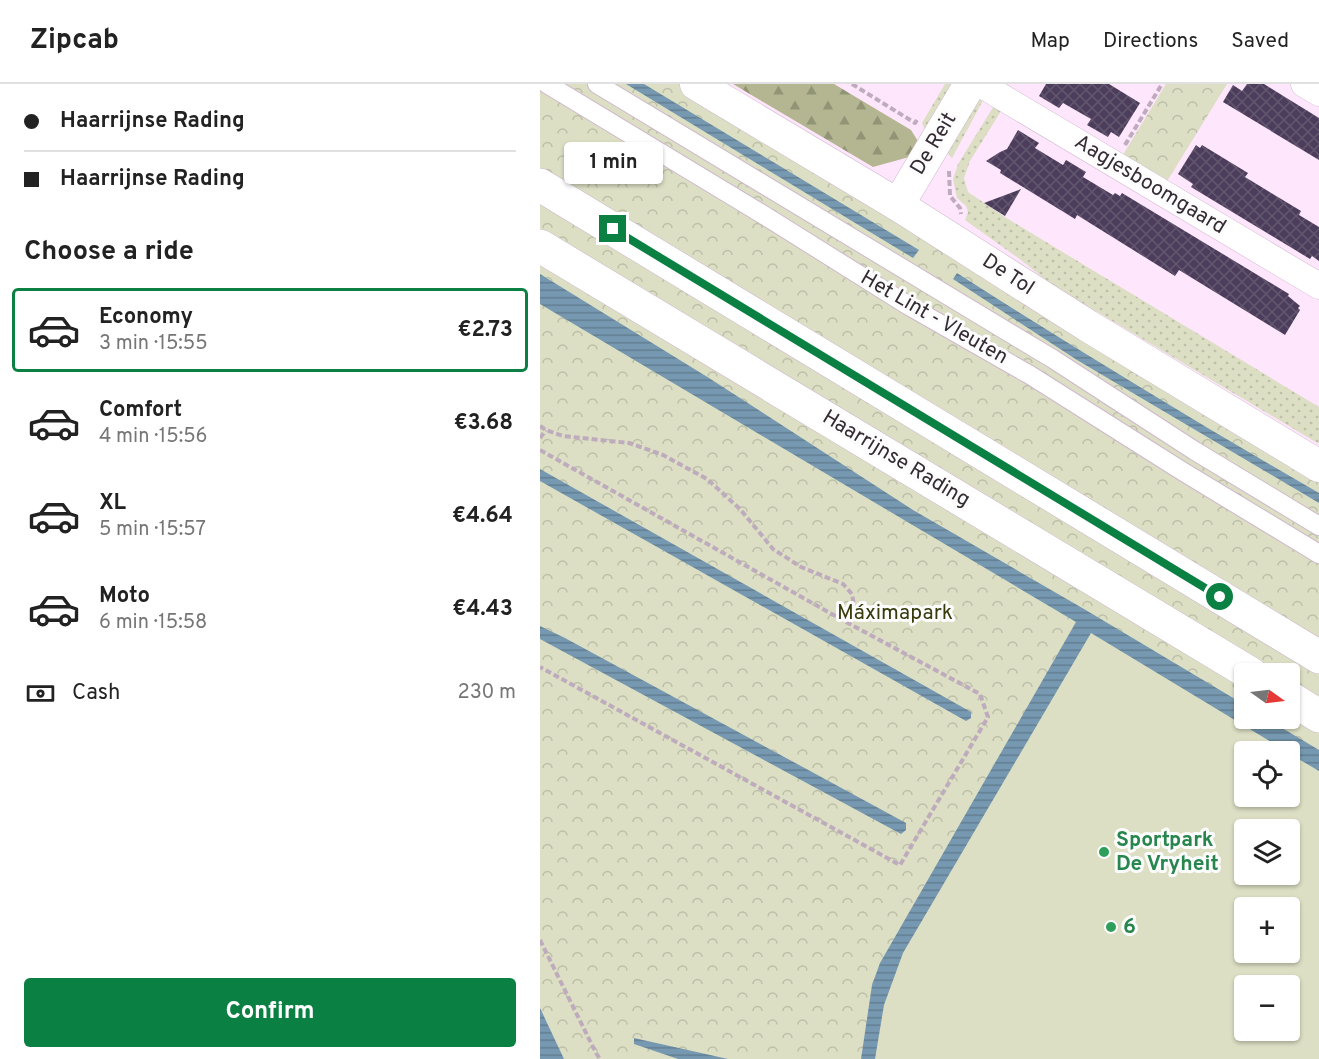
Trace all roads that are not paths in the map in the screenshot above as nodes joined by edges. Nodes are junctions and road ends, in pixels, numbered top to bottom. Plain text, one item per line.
1 (547, 84) edge
2 (597, 84) edge
3 (696, 84) edge
4 (970, 84) edge
5 (980, 84) edge
6 (1304, 84) edge
7 (1319, 93) edge
8 (540, 185) edge
9 (776, 193) junction
10 (898, 205) junction
11 (762, 214) junction
12 (540, 246) edge
13 (923, 281) junction
14 (1319, 286) edge
15 (909, 306) junction
16 (1195, 451) junction
17 (1319, 466) edge
18 (1182, 471) junction
19 (1319, 526) edge
20 (1319, 554) edge
21 (1319, 657) edge
22 (1234, 664) edge
23 (1300, 704) edge
24 (1319, 716) edge

1 - 11 street, Het Lint - Vleuten
2 - 9 street, Het Lint - Vleuten
3 - 10 street, De Tol
4 - 10 street, De Reit
5 - 14 street, Aagjesboomgaard
6 - 7 street
8 - 21 main road
9 - 11 street
9 - 13 street, Het Lint - Vleuten
10 - 17 street, De Tol
11 - 15 street, Het Lint - Vleuten
12 - 22 main road, Haarrijnse Rading
13 - 15 street
13 - 16 street, Het Lint - Vleuten
15 - 18 street, Het Lint - Vleuten
16 - 18 street
16 - 19 street, Het Lint - Vleuten
18 - 20 street, Het Lint - Vleuten
23 - 24 main road

